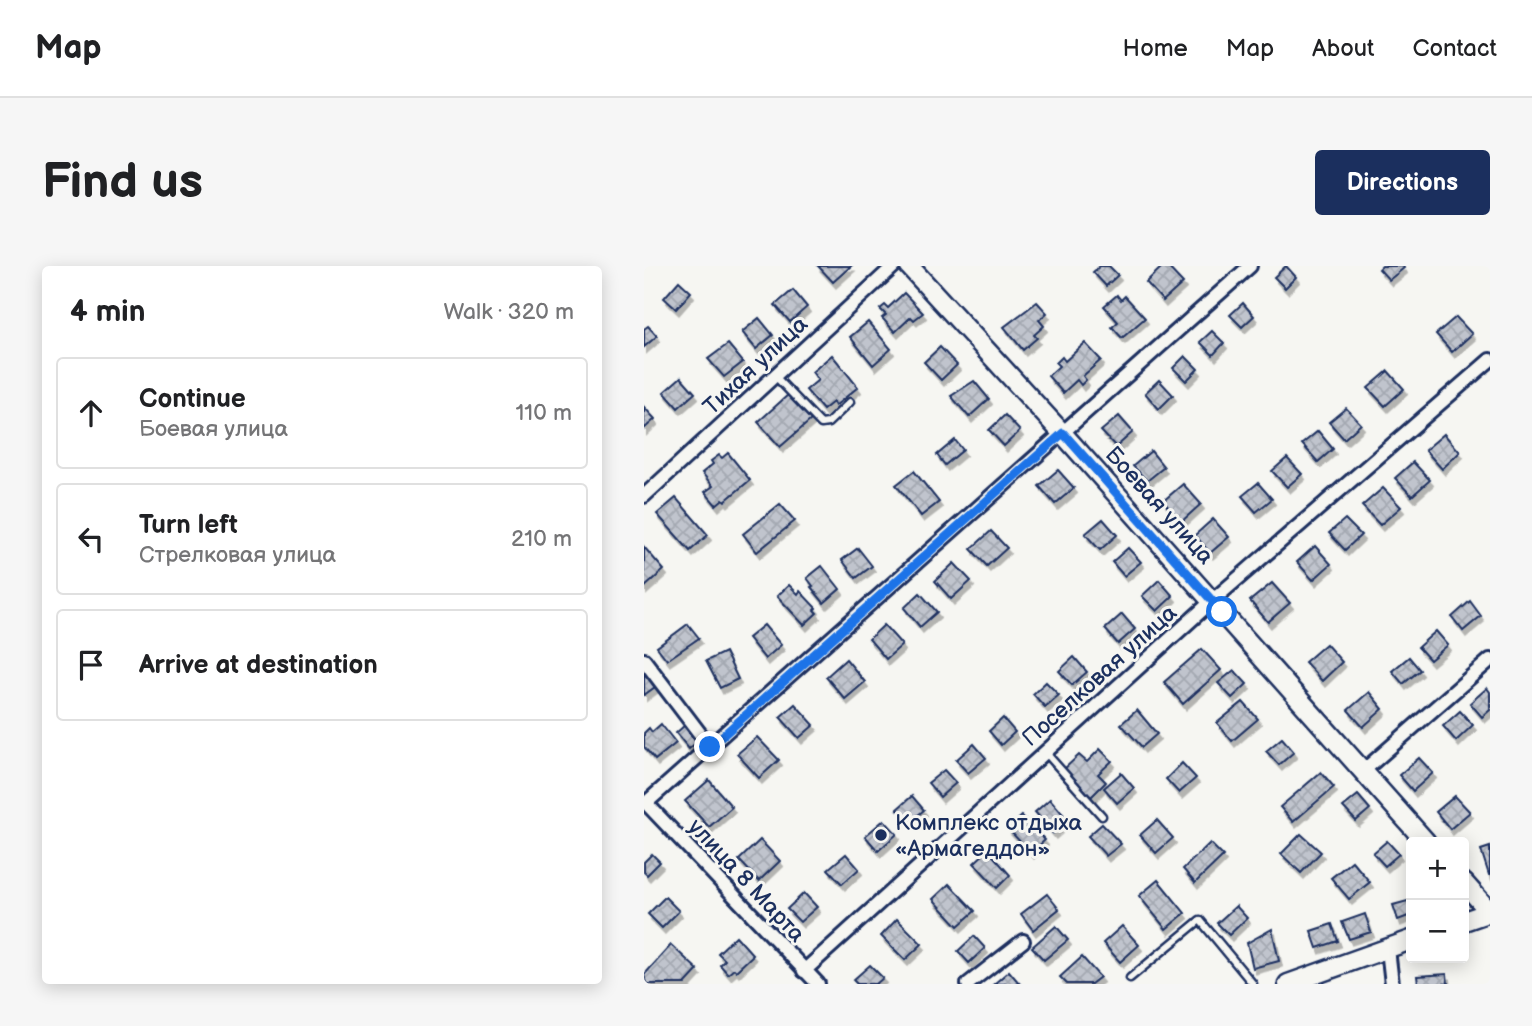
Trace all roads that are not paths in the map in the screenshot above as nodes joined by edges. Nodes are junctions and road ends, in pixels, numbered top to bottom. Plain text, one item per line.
1 (894, 266) edge
2 (909, 266) edge
3 (1250, 266) edge
4 (1490, 360) edge
5 (775, 376) junction
6 (850, 402) dead end
7 (1063, 433) junction
8 (644, 496) edge
9 (1212, 601) junction
10 (644, 660) edge
11 (1490, 660) edge
12 (710, 747) junction
13 (1045, 752) junction
14 (1362, 772) junction
15 (1102, 816) dead end
16 (1421, 837) edge
17 (1469, 889) edge
18 (1490, 912) edge
19 (1469, 920) edge
20 (1023, 941) dead end
21 (1406, 942) edge
22 (1388, 948) junction
23 (804, 971) junction
24 (1130, 978) dead end
25 (818, 984) edge
26 (968, 984) edge
27 (1253, 984) edge
28 (1288, 984) edge
29 (1392, 984) edge

1 - 5 street, Тихая улица
2 - 7 street, Боевая улица
3 - 7 street
4 - 9 street, Поселковая улица
5 - 6 lane
5 - 8 street, Тихая улица
7 - 9 street, Боевая улица
7 - 12 street
9 - 13 street, Поселковая улица
9 - 14 street, Боевая улица
10 - 12 street
11 - 14 street
12 - 23 street, улица 8 Марта
13 - 15 lane
13 - 23 street, Поселковая улица
14 - 16 street, Боевая улица
17 - 18 street
18 - 19 street
20 - 26 street
21 - 22 street
22 - 28 street
22 - 29 street
23 - 25 street, улица 8 Марта
24 - 27 lane

